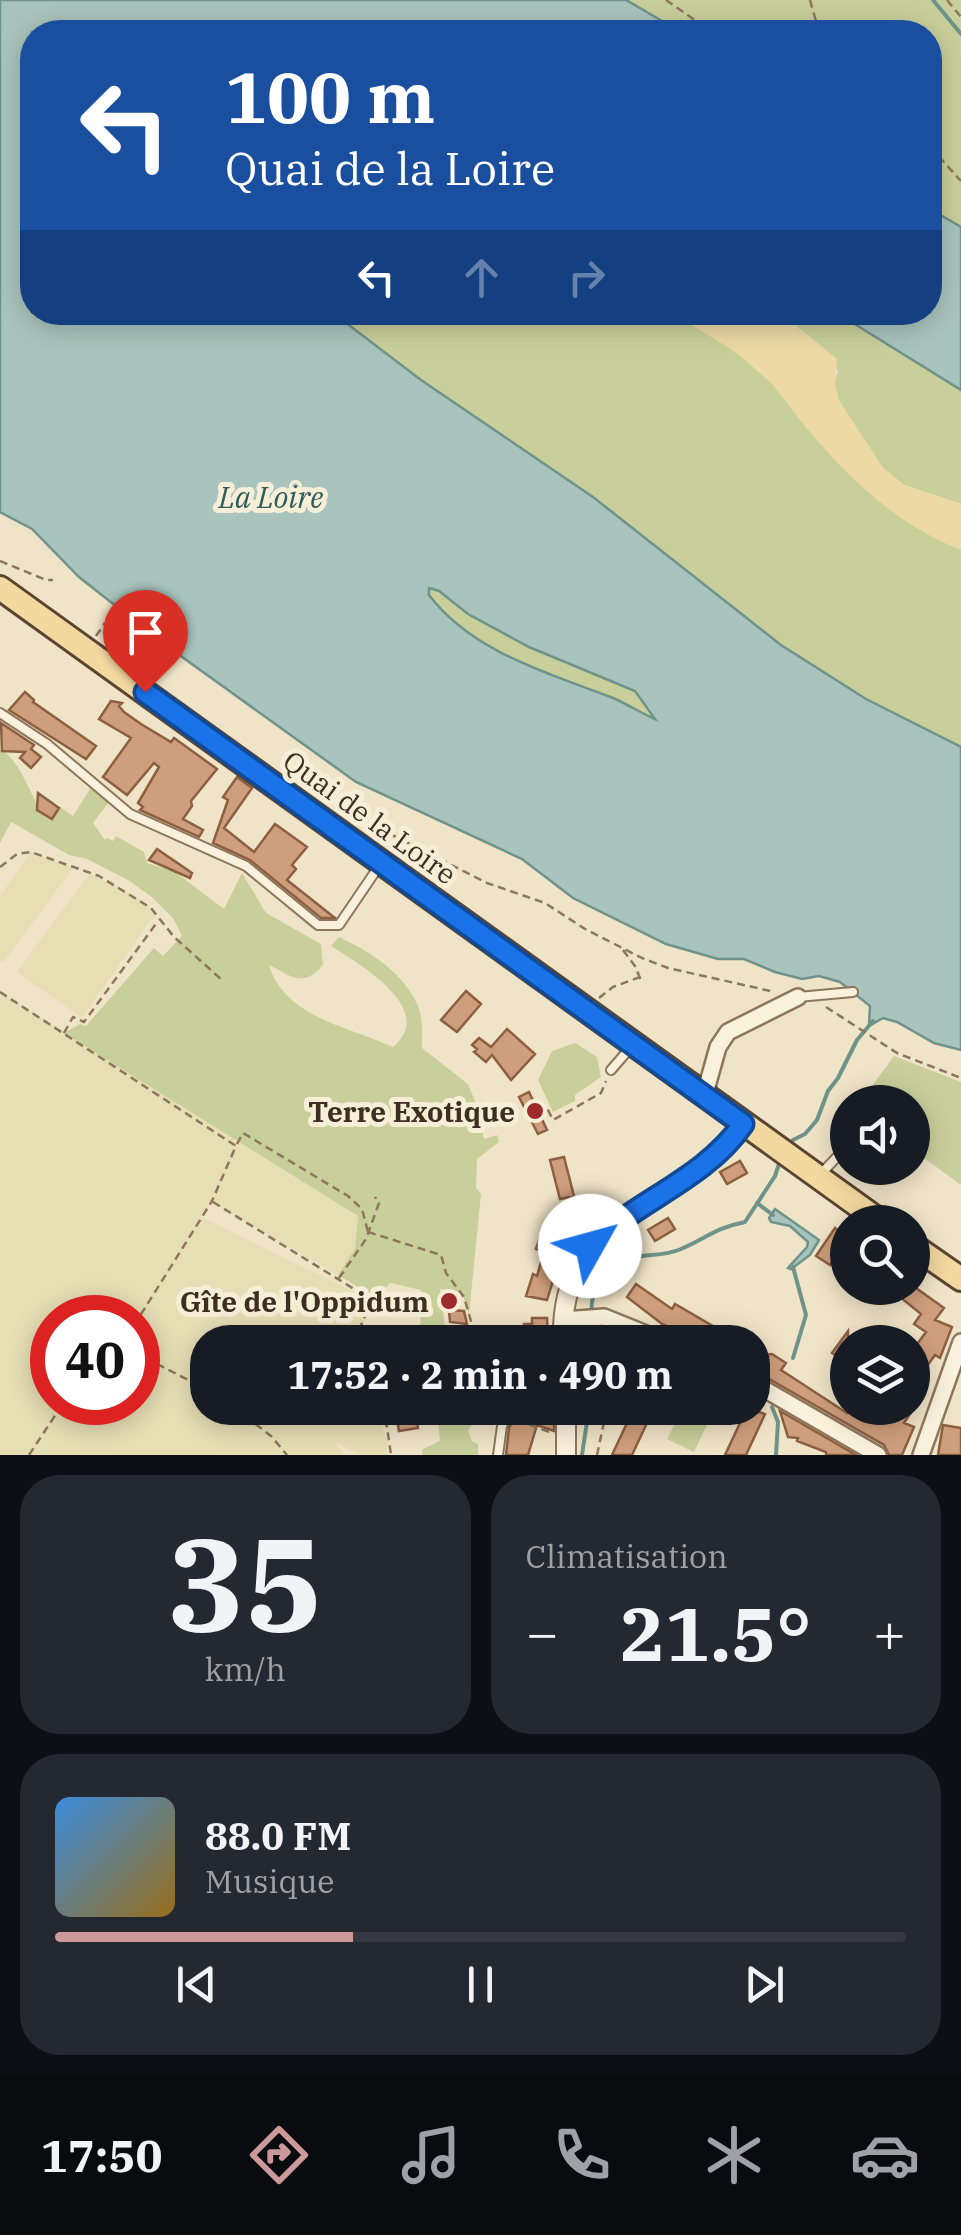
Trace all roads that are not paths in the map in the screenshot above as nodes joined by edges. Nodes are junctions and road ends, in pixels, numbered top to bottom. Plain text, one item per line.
1 (0, 588) edge
2 (0, 714) edge
3 (382, 863) junction
4 (853, 992) dead end
5 (798, 997) joint
6 (633, 1043) junction
7 (611, 1070) road end
8 (704, 1096) junction
9 (743, 1124) junction
10 (830, 1152) edge
11 (797, 1163) junction
12 (857, 1205) edge
13 (930, 1257) edge
14 (961, 1278) edge
15 (563, 1320) junction
16 (563, 1325) edge
17 (624, 1325) edge
18 (961, 1342) edge
19 (770, 1392) edge
20 (502, 1425) edge
21 (567, 1425) edge
22 (498, 1455) edge
23 (566, 1455) edge
24 (878, 1455) edge
25 (921, 1455) edge

1 - 3 main road, Quai de la Loire
2 - 3 lane
3 - 6 main road, Quai de la Loire
4 - 5 lane
5 - 8 street
6 - 7 lane
6 - 8 main road, Quai de la Loire
8 - 9 main road, Quai de la Loire
9 - 11 main road
9 - 15 street
10 - 11 lane
11 - 12 main road
13 - 14 main road
15 - 16 street
15 - 17 street
18 - 25 street
19 - 24 street
20 - 22 lane
21 - 23 street

